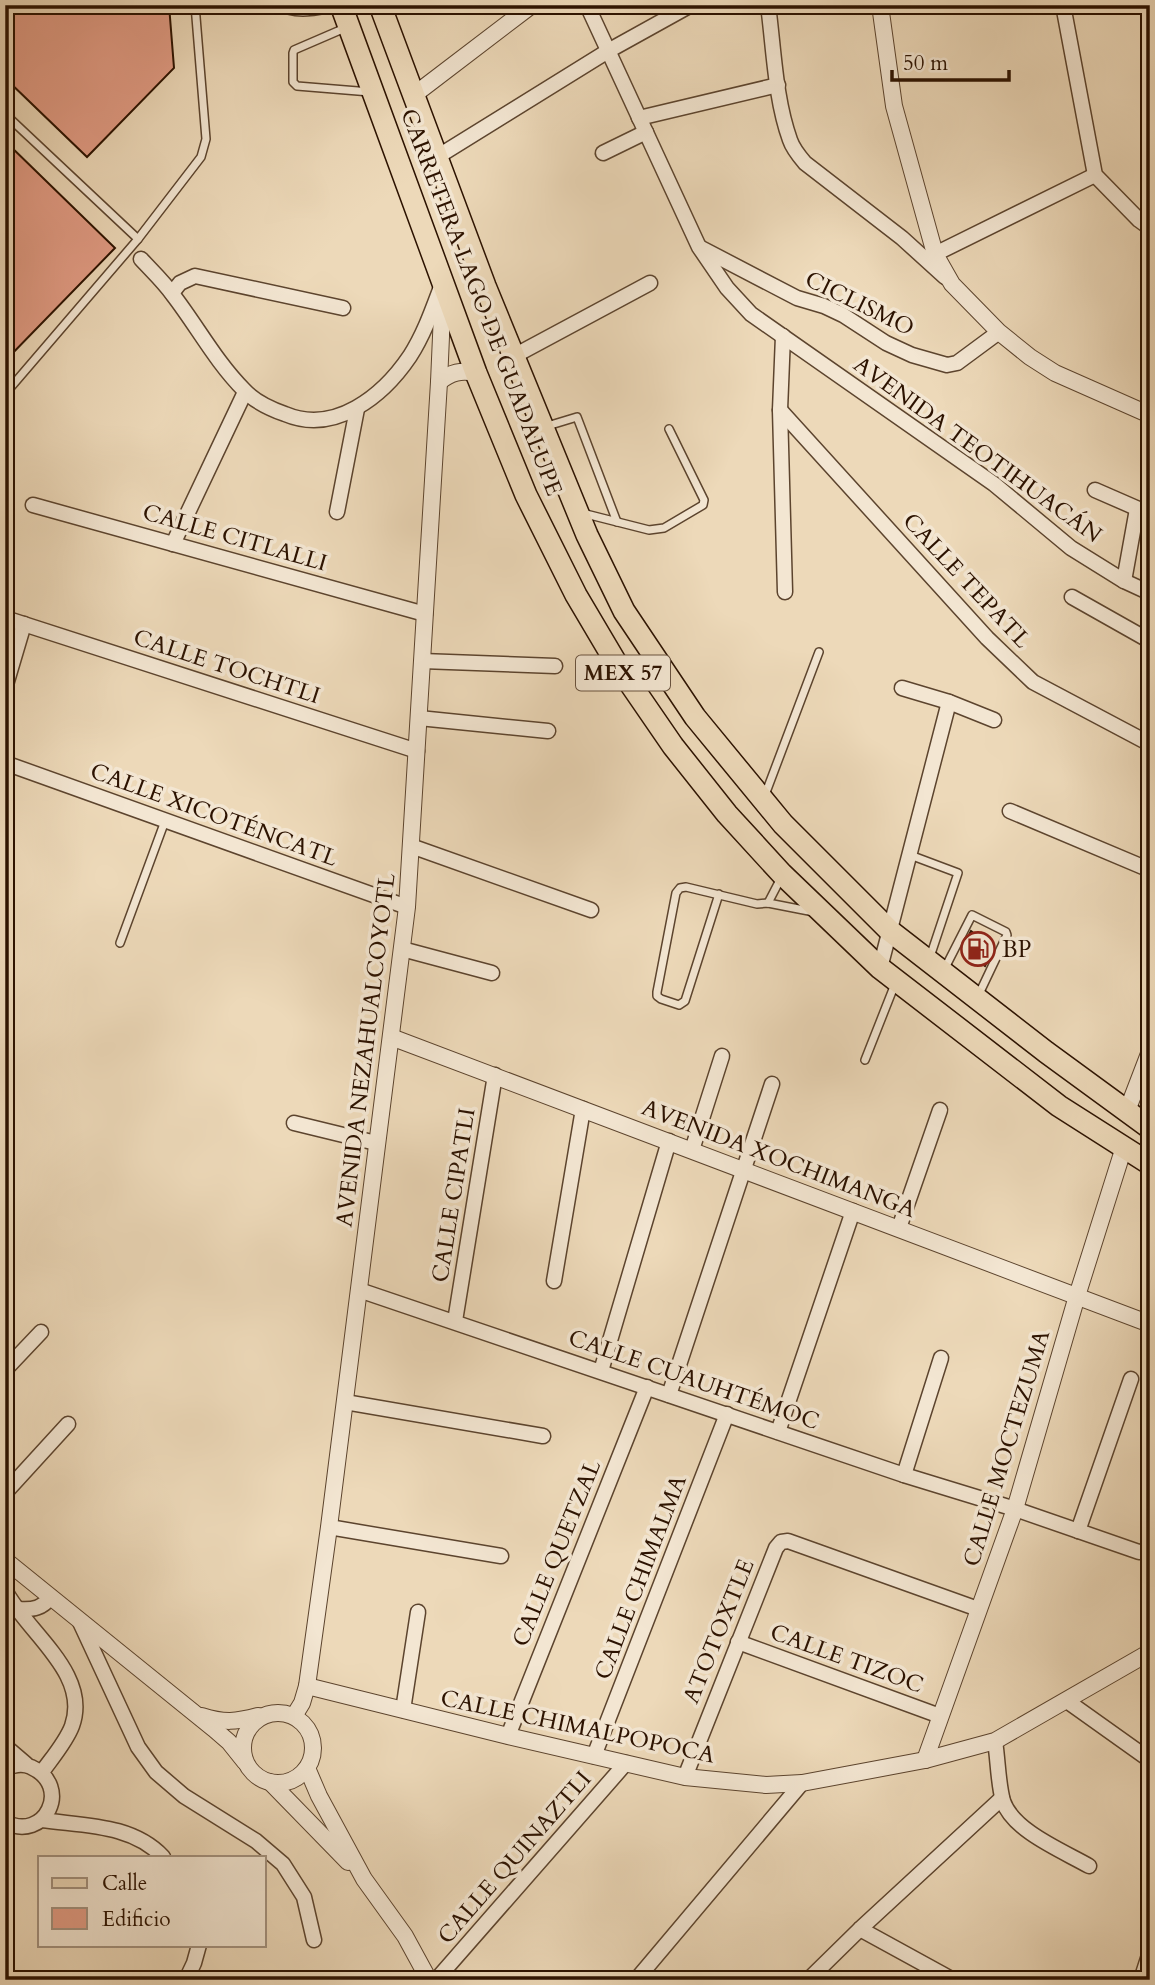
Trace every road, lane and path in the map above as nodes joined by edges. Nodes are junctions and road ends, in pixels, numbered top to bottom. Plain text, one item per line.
1 (195, 5) edge
2 (278, 5) edge
3 (380, 5) edge
4 (532, 5) edge
5 (587, 5) edge
6 (691, 5) edge
7 (768, 5) edge
8 (880, 5) edge
9 (1063, 5) edge
10 (332, 6) edge
11 (349, 26) junction
12 (608, 51) junction
13 (778, 85) junction
14 (373, 92) junction
15 (414, 96) junction
16 (5, 114) edge
17 (639, 118) junction
18 (646, 132) junction
19 (603, 153) dead end
20 (437, 158) junction
21 (1095, 176) junction
22 (1150, 228) edge
23 (138, 239) junction
24 (699, 247) junction
25 (935, 254) junction
26 (141, 259) dead end
27 (443, 283) junction
28 (650, 283) dead end
29 (952, 284) junction
30 (172, 293) junction
31 (343, 308) dead end
32 (999, 332) junction
33 (783, 336) junction
34 (514, 356) junction
35 (476, 373) junction
36 (439, 382) junction
37 (245, 392) junction
38 (5, 394) edge
39 (358, 409) junction
40 (780, 410) junction
41 (1150, 415) edge
42 (543, 427) junction
43 (669, 429) dead end
44 (1095, 490) dead end
45 (33, 505) dead end
46 (337, 512) dead end
47 (578, 512) junction
48 (1143, 512) edge
49 (617, 522) junction
50 (173, 544) junction
51 (1124, 582) junction
52 (785, 592) dead end
53 (1150, 593) edge
54 (1072, 597) dead end
55 (425, 614) junction
56 (5, 618) edge
57 (24, 624) junction
58 (1150, 641) edge
59 (820, 652) dead end
60 (422, 661) junction
61 (555, 666) dead end
62 (5, 688) edge
63 (902, 688) dead end
64 (949, 702) junction
65 (419, 718) junction
66 (995, 720) dead end
67 (548, 731) dead end
68 (1150, 744) edge
69 (417, 751) junction
70 (5, 764) edge
71 (764, 800) junction
72 (1010, 811) dead end
73 (165, 821) junction
74 (411, 846) junction
75 (910, 855) junction
76 (1150, 870) edge
77 (782, 874) junction
78 (719, 894) junction
79 (768, 903) junction
80 (407, 907) junction
81 (591, 910) dead end
82 (824, 914) junction
83 (890, 931) junction
84 (120, 943) dead end
85 (402, 949) junction
86 (936, 966) junction
87 (492, 973) dead end
88 (889, 974) junction
89 (977, 998) junction
90 (391, 1037) junction
91 (1150, 1051) edge
92 (722, 1056) dead end
93 (865, 1060) dead end
94 (495, 1075) junction
95 (772, 1084) dead end
96 (583, 1109) junction
97 (940, 1110) dead end
98 (1127, 1111) junction
99 (294, 1123) dead end
100 (1150, 1128) edge
101 (669, 1141) junction
102 (376, 1143) junction
103 (1124, 1147) junction
104 (692, 1150) junction
105 (1150, 1164) edge
106 (744, 1170) junction
107 (853, 1211) junction
108 (899, 1228) junction
109 (554, 1281) dead end
110 (359, 1290) junction
111 (1077, 1296) junction
112 (455, 1321) junction
113 (1150, 1324) edge
114 (41, 1332) dead end
115 (941, 1358) dead end
116 (5, 1370) edge
117 (601, 1371) junction
118 (1131, 1379) dead end
119 (647, 1387) junction
120 (669, 1395) junction
121 (345, 1402) junction
122 (727, 1415) junction
123 (68, 1424) dead end
124 (778, 1432) junction
125 (543, 1436) dead end
126 (904, 1475) junction
127 (5, 1493) edge
128 (1015, 1509) junction
129 (329, 1527) junction
130 (1079, 1531) junction
131 (1150, 1551) edge
132 (501, 1556) dead end
133 (5, 1560) edge
134 (5, 1590) edge
135 (51, 1597) junction
136 (19, 1609) junction
137 (978, 1609) junction
138 (418, 1612) dead end
139 (78, 1619) junction
140 (738, 1642) junction
141 (1150, 1652) edge
142 (307, 1686) junction
143 (1068, 1701) junction
144 (404, 1710) junction
145 (193, 1713) junction
146 (262, 1716) junction
147 (294, 1716) junction
148 (940, 1716) junction
149 (508, 1736) junction
150 (995, 1741) junction
151 (5, 1746) edge
152 (594, 1756) junction
153 (1147, 1758) dead end
154 (925, 1760) junction
155 (246, 1762) junction
156 (626, 1763) junction
157 (26, 1764) junction
158 (307, 1768) junction
159 (5, 1769) edge
160 (42, 1772) junction
161 (685, 1777) junction
162 (270, 1782) junction
163 (802, 1783) junction
164 (1002, 1798) junction
165 (42, 1820) junction
166 (5, 1822) edge
167 (162, 1856) edge
168 (1089, 1866) dead end
169 (364, 1879) junction
170 (860, 1929) junction
171 (314, 1940) dead end
172 (199, 1946) edge
173 (1150, 1952) edge
174 (186, 1980) edge
175 (429, 1980) edge
176 (436, 1980) edge
177 (636, 1980) edge
178 (808, 1980) edge
179 (953, 1980) edge
180 (1141, 1980) edge

1 - 23 lane
2 - 10 lane
3 - 15 main road, CARRETERA LAGO DE GUADALUPE / MEX 57
4 - 15 street
5 - 12 street, AVENIDA TEOTIHUACÁN
6 - 12 street
7 - 13 street
8 - 25 street
9 - 21 street
10 - 11 main road, CARRETERA LAGO DE GUADALUPE / MEX 57
11 - 14 main road, CARRETERA LAGO DE GUADALUPE / MEX 57
11 - 14 lane
12 - 17 street, AVENIDA TEOTIHUACÁN
12 - 20 street
13 - 17 street
13 - 29 street
14 - 27 main road, CARRETERA LAGO DE GUADALUPE / MEX 57
15 - 20 main road, CARRETERA LAGO DE GUADALUPE / MEX 57
16 - 23 lane
17 - 18 street, AVENIDA TEOTIHUACÁN
18 - 19 street
18 - 24 street, AVENIDA TEOTIHUACÁN
20 - 34 main road, CARRETERA LAGO DE GUADALUPE / MEX 57
21 - 22 street
21 - 25 street
23 - 38 lane
24 - 32 street, CICLISMO
24 - 33 street, AVENIDA TEOTIHUACÁN
25 - 29 street
26 - 30 street
27 - 35 main road, CARRETERA LAGO DE GUADALUPE / MEX 57
27 - 36 street, AVENIDA NEZAHUALCOYOTL
27 - 39 street
28 - 34 street
29 - 32 street
30 - 31 street
30 - 37 street
32 - 41 street
33 - 40 street
33 - 51 street, AVENIDA TEOTIHUACÁN
34 - 42 main road, CARRETERA LAGO DE GUADALUPE / MEX 57
35 - 36 street
35 - 77 main road, CARRETERA LAGO DE GUADALUPE / MEX 57
36 - 55 street, AVENIDA NEZAHUALCOYOTL
37 - 39 street
37 - 50 street
39 - 46 street
40 - 52 street
40 - 68 street, CALLE TEPATL
42 - 47 main road, CARRETERA LAGO DE GUADALUPE / MEX 57
42 - 49 lane
43 - 49 lane
44 - 48 street
45 - 50 street, CALLE CITLALLI
47 - 49 lane
47 - 71 main road, CARRETERA LAGO DE GUADALUPE / MEX 57
48 - 51 street
50 - 55 street, CALLE CITLALLI
51 - 53 street, AVENIDA TEOTIHUACÁN
54 - 58 street
55 - 60 street, AVENIDA NEZAHUALCOYOTL
56 - 57 street, CALLE TOCHTLI
57 - 62 street
57 - 69 street, CALLE TOCHTLI
59 - 71 lane
60 - 61 street
60 - 65 street, AVENIDA NEZAHUALCOYOTL
63 - 64 street
64 - 66 street
64 - 75 street
65 - 67 street
65 - 69 street, AVENIDA NEZAHUALCOYOTL
69 - 74 street, AVENIDA NEZAHUALCOYOTL
70 - 73 street, CALLE XICOTÉNCATL
71 - 83 main road, CARRETERA LAGO DE GUADALUPE / MEX 57
72 - 76 street
73 - 80 street, CALLE XICOTÉNCATL
73 - 84 lane
74 - 80 street, AVENIDA NEZAHUALCOYOTL
74 - 81 street
75 - 83 street
75 - 86 lane
77 - 79 lane
77 - 82 main road, CARRETERA LAGO DE GUADALUPE / MEX 57
78 - 78 lane
78 - 79 lane
79 - 82 lane
80 - 85 street, AVENIDA NEZAHUALCOYOTL
82 - 88 main road, CARRETERA LAGO DE GUADALUPE / MEX 57
83 - 86 main road, CARRETERA LAGO DE GUADALUPE / MEX 57
83 - 88 street
85 - 87 street
85 - 90 street, AVENIDA NEZAHUALCOYOTL
86 - 89 main road, CARRETERA LAGO DE GUADALUPE / MEX 57
86 - 89 lane
88 - 93 lane
88 - 103 main road, CARRETERA LAGO DE GUADALUPE / MEX 57
89 - 98 main road, CARRETERA LAGO DE GUADALUPE / MEX 57
90 - 94 street, AVENIDA XOCHIMANGA
90 - 102 street, AVENIDA NEZAHUALCOYOTL
91 - 98 street
92 - 104 street
94 - 96 street, AVENIDA XOCHIMANGA
94 - 112 street, CALLE CIPATLI
95 - 106 street
96 - 101 street, AVENIDA XOCHIMANGA
96 - 109 street
97 - 108 street
98 - 100 main road, CARRETERA LAGO DE GUADALUPE / MEX 57
99 - 102 street
101 - 104 street, AVENIDA XOCHIMANGA
101 - 117 street
102 - 110 street, AVENIDA NEZAHUALCOYOTL
103 - 105 main road, CARRETERA LAGO DE GUADALUPE / MEX 57
103 - 111 street, CALLE MOCTEZUMA
104 - 106 street, AVENIDA XOCHIMANGA
106 - 107 street, AVENIDA XOCHIMANGA
106 - 120 street
107 - 108 street, AVENIDA XOCHIMANGA
107 - 124 street
108 - 111 street, AVENIDA XOCHIMANGA
110 - 112 street, CALLE CUAUHTÉMOC
110 - 121 street, AVENIDA NEZAHUALCOYOTL
111 - 113 street, AVENIDA XOCHIMANGA
111 - 128 street, CALLE MOCTEZUMA
112 - 117 street, CALLE CUAUHTÉMOC
114 - 116 street
115 - 126 street
117 - 119 street, CALLE CUAUHTÉMOC
118 - 130 street
119 - 120 street, CALLE CUAUHTÉMOC
119 - 149 street, CALLE QUETZAL
120 - 122 street, CALLE CUAUHTÉMOC
121 - 125 street
121 - 129 street, AVENIDA NEZAHUALCOYOTL
122 - 124 street, CALLE CUAUHTÉMOC
122 - 152 street, CALLE CHIMALMA
123 - 127 street
124 - 126 street, CALLE CUAUHTÉMOC
126 - 128 street, CALLE CUAUHTÉMOC
128 - 130 street, CALLE CUAUHTÉMOC
128 - 137 street, CALLE MOCTEZUMA
129 - 132 street
129 - 142 street, AVENIDA NEZAHUALCOYOTL
130 - 131 street, CALLE CUAUHTÉMOC
133 - 135 street
134 - 136 street
135 - 136 street
135 - 139 street
136 - 160 street
137 - 140 street, ATOTOXTLE
137 - 148 street, CALLE MOCTEZUMA
138 - 144 street
139 - 145 street
139 - 171 street
140 - 148 street, CALLE TIZOC
140 - 161 street, ATOTOXTLE
141 - 143 street, CALLE CHIMALPOPOCA
142 - 144 street, CALLE CHIMALPOPOCA
142 - 147 street, AVENIDA NEZAHUALCOYOTL
143 - 150 street, CALLE CHIMALPOPOCA
143 - 153 street
144 - 149 street, CALLE CHIMALPOPOCA
145 - 146 street
145 - 155 street
146 - 147 street
146 - 155 street
147 - 158 street
148 - 154 street, CALLE MOCTEZUMA
149 - 152 street, CALLE CHIMALPOPOCA
150 - 154 street, CALLE CHIMALPOPOCA
150 - 164 street
151 - 157 street
152 - 156 street, CALLE CHIMALPOPOCA
154 - 163 street, CALLE CHIMALPOPOCA
155 - 162 street
156 - 161 street, CALLE CHIMALPOPOCA
156 - 176 street, CALLE QUINAZTLI
157 - 159 street
157 - 160 street
158 - 162 street
158 - 169 street
160 - 165 street
161 - 163 street, CALLE CHIMALPOPOCA
162 - 169 street
163 - 177 street
164 - 168 street
164 - 170 street
165 - 166 street
165 - 167 street
169 - 175 street
170 - 178 street
170 - 179 street
172 - 174 street
173 - 180 street

